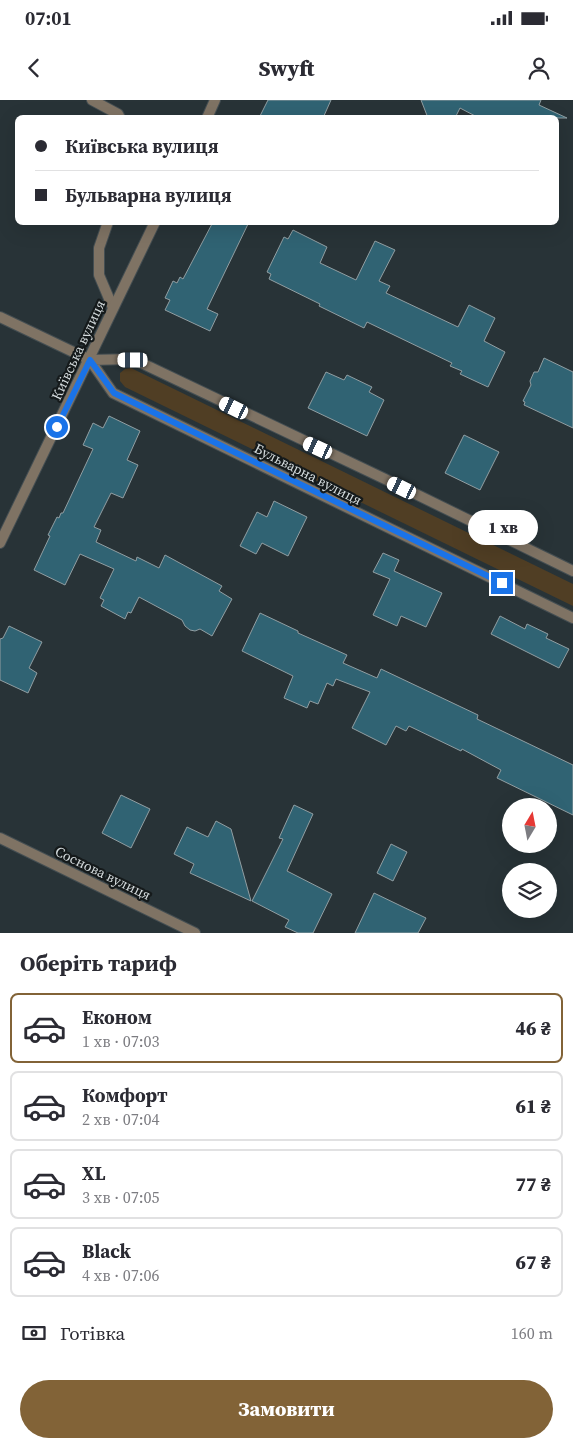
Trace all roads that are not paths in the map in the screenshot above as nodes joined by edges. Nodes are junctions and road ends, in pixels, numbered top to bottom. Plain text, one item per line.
1 (92, 100) edge
2 (215, 100) edge
3 (118, 115) edge
4 (208, 115) edge
5 (107, 225) edge
6 (154, 225) edge
7 (113, 308) junction
8 (0, 317) edge
9 (90, 360) junction
10 (0, 543) edge
11 (573, 571) edge
12 (573, 618) edge
13 (0, 838) edge
14 (195, 933) edge

1 - 3 street
2 - 4 street
5 - 7 street
6 - 7 street, Київська вулиця
7 - 9 street, Київська вулиця
8 - 9 street
9 - 10 street, Київська вулиця
9 - 11 street, Бульварна вулиця
9 - 12 street, Бульварна вулиця
13 - 14 street, Соснова вулиця

